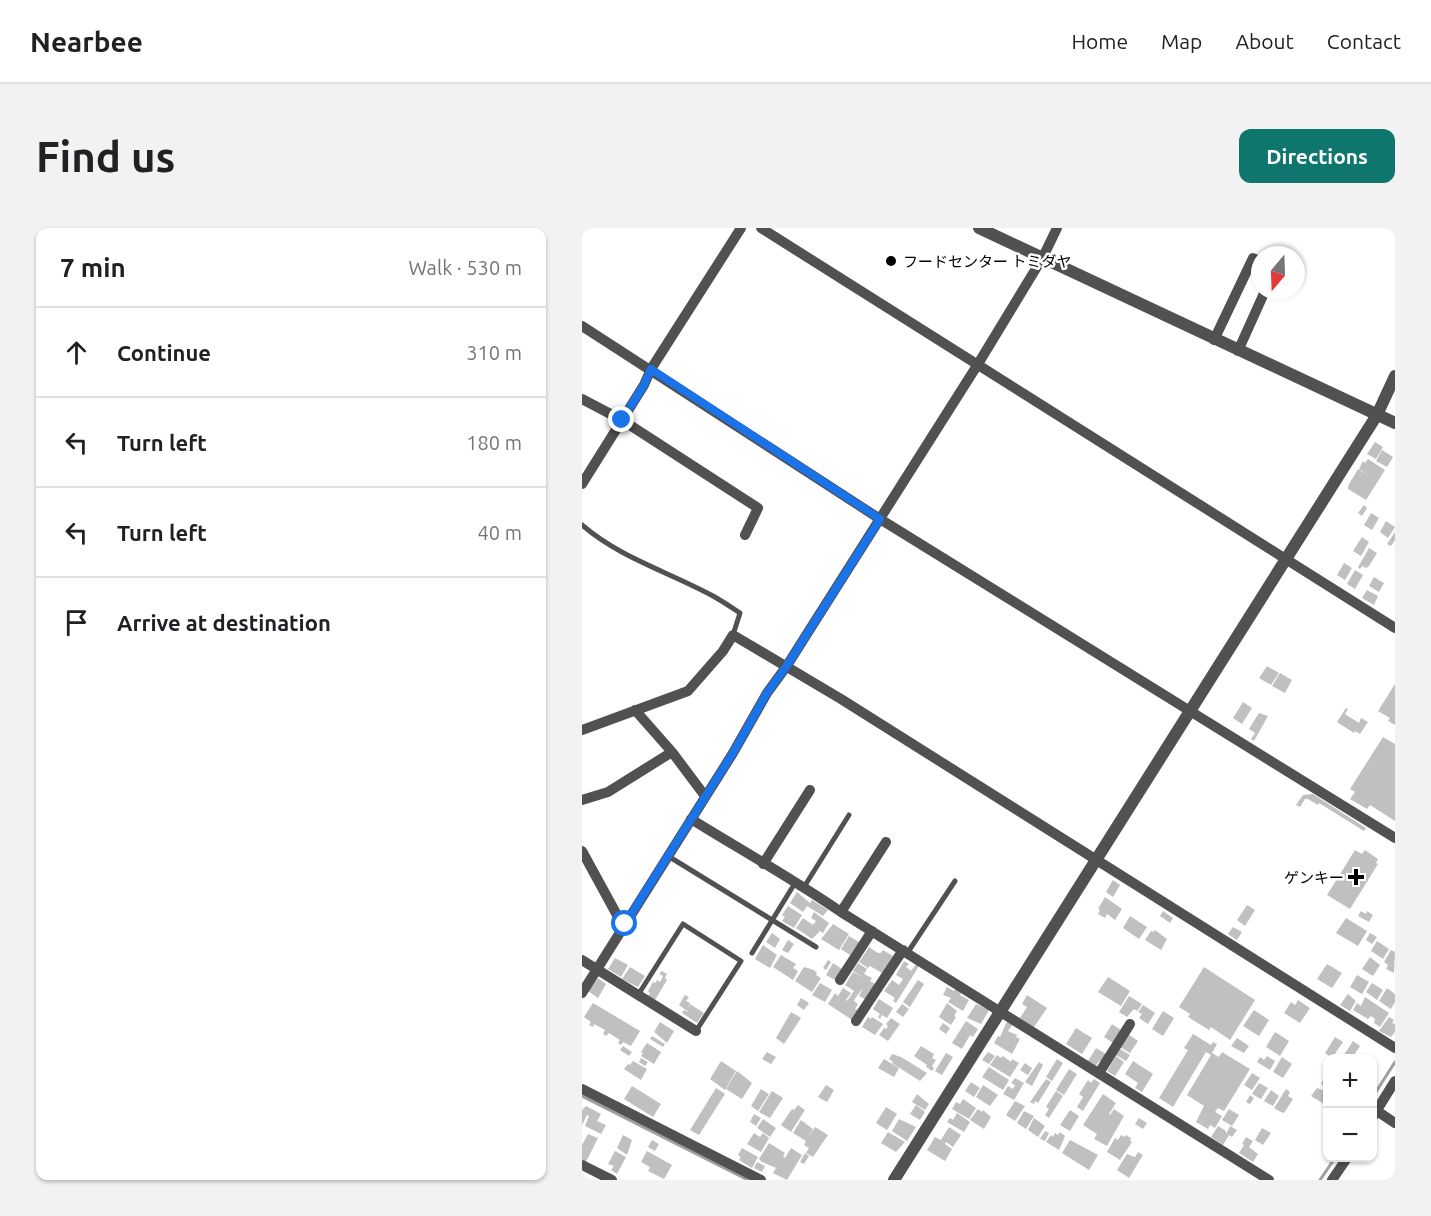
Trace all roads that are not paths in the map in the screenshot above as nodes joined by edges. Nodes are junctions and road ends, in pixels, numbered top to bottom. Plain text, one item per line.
1 (741, 228) edge
2 (761, 228) edge
3 (979, 228) edge
4 (1057, 228) edge
5 (1043, 257) junction
6 (1251, 262) edge
7 (1261, 300) edge
8 (582, 326) edge
9 (1214, 340) junction
10 (1238, 351) junction
11 (978, 364) junction
12 (651, 369) junction
13 (1395, 376) edge
14 (582, 399) edge
15 (1377, 415) junction
16 (622, 420) junction
17 (1395, 423) edge
18 (582, 484) edge
19 (880, 519) junction
20 (582, 525) edge
21 (745, 535) dead end
22 (1286, 559) junction
23 (1395, 628) edge
24 (733, 635) junction
25 (786, 667) junction
26 (635, 710) junction
27 (1192, 711) junction
28 (582, 730) edge
29 (672, 752) junction
30 (810, 790) dead end
31 (705, 796) junction
32 (582, 800) edge
33 (849, 815) dead end
34 (691, 819) junction
35 (1395, 838) edge
36 (886, 842) dead end
37 (582, 851) edge
38 (668, 856) junction
39 (1097, 862) junction
40 (763, 864) junction
41 (955, 881) dead end
42 (800, 884) junction
43 (841, 912) junction
44 (773, 921) junction
45 (625, 924) junction
46 (872, 931) junction
47 (816, 947) dead end
48 (905, 951) junction
49 (752, 953) dead end
50 (582, 960) edge
51 (597, 969) junction
52 (840, 981) dead end
53 (582, 993) edge
54 (638, 995) junction
55 (1002, 1012) junction
56 (856, 1021) dead end
57 (1130, 1024) dead end
58 (696, 1031) joint
59 (1395, 1048) edge
60 (1099, 1073) junction
61 (1395, 1081) edge
62 (582, 1089) edge
63 (1377, 1111) edge
64 (1377, 1115) edge
65 (1395, 1123) edge
66 (1344, 1162) edge
67 (582, 1165) edge
68 (612, 1180) edge
69 (761, 1180) edge
70 (894, 1180) edge
71 (1269, 1180) edge
72 (1332, 1180) edge

1 - 12 street
2 - 11 street
3 - 5 street
4 - 5 street
5 - 9 street
5 - 11 street
6 - 9 street
7 - 10 street
8 - 12 street
9 - 10 street
10 - 15 street
11 - 19 street
11 - 22 street
12 - 16 street
12 - 19 street
13 - 15 street
14 - 16 street
15 - 17 street
15 - 22 street
16 - 18 street
16 - 21 street
19 - 25 street
19 - 27 street
20 - 24 lane
22 - 23 street
22 - 27 street
24 - 25 street
24 - 26 street
25 - 31 street
25 - 39 street
26 - 28 street
26 - 29 street
27 - 35 street
27 - 39 street
29 - 31 street
29 - 32 street
30 - 40 street
31 - 34 street
33 - 42 lane
34 - 38 street
34 - 40 street
36 - 43 street
37 - 45 street
38 - 44 lane
38 - 45 street
39 - 55 street
39 - 59 street
40 - 42 street
41 - 48 lane
42 - 43 street
42 - 44 lane
43 - 46 street
44 - 47 lane
44 - 49 lane
45 - 51 street
46 - 48 street
46 - 52 street
48 - 55 street
48 - 56 street
50 - 51 street
51 - 53 street
51 - 54 street
54 - 58 street
54 - 58 lane
55 - 60 street
55 - 70 street
57 - 60 street
60 - 71 street
61 - 63 street
62 - 69 street
64 - 65 street
66 - 72 street
67 - 68 street

